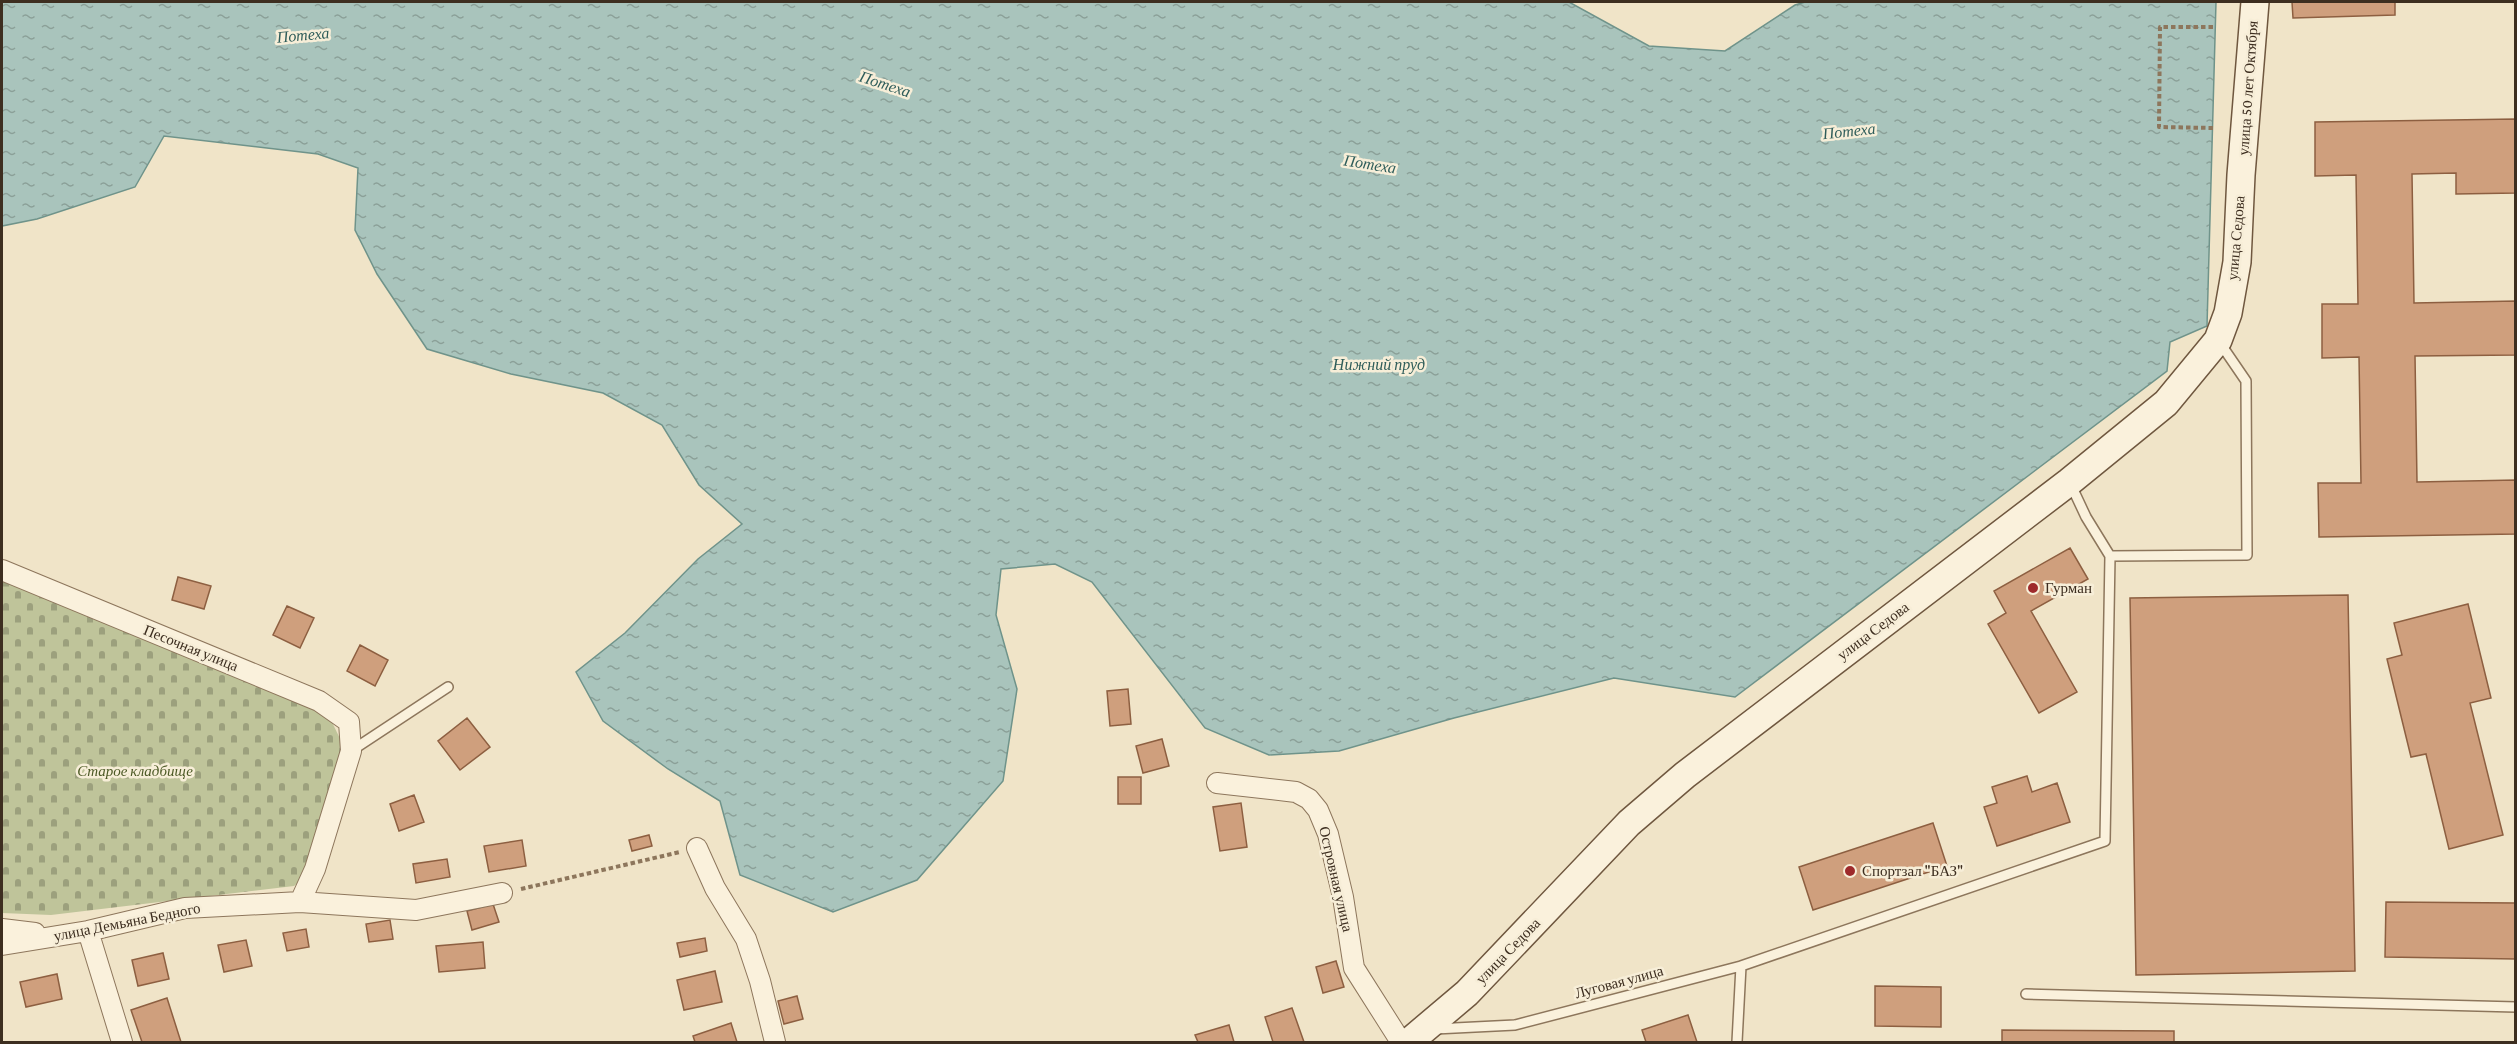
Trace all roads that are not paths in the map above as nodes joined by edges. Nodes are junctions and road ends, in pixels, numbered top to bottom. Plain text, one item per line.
1 (2255, 2) edge
2 (2241, 175) joint
3 (2218, 340) junction
4 (2069, 482) junction
5 (2110, 556) junction
6 (2, 570) edge
7 (448, 687) dead end
8 (351, 751) junction
9 (1217, 783) dead end
10 (697, 848) road end
11 (502, 893) road end
12 (300, 902) junction
13 (2, 929) edge
14 (88, 931) junction
15 (52, 936) junction
16 (2, 945) edge
17 (1741, 966) junction
18 (2026, 994) dead end
19 (2516, 1007) edge
20 (1418, 1036) edge
21 (122, 1042) edge
22 (775, 1042) edge
23 (1401, 1042) edge
24 (1737, 1042) edge

1 - 2 main road, улица 50 лет Октября
2 - 3 main road, улица Седова
3 - 4 main road, улица Седова
3 - 5 lane
4 - 5 lane
4 - 20 main road, улица Седова
5 - 17 lane, Луговая улица
6 - 8 street, Песочная улица
7 - 8 lane
8 - 12 street, Песочная улица
9 - 23 street, Островная улица
10 - 22 street
11 - 12 street, улица Демьяна Бедного
12 - 14 street, улица Демьяна Бедного
13 - 15 street
14 - 15 street, улица Демьяна Бедного
14 - 21 street
15 - 16 street, улица Демьяна Бедного
17 - 20 lane, Луговая улица
17 - 24 lane
18 - 19 lane

